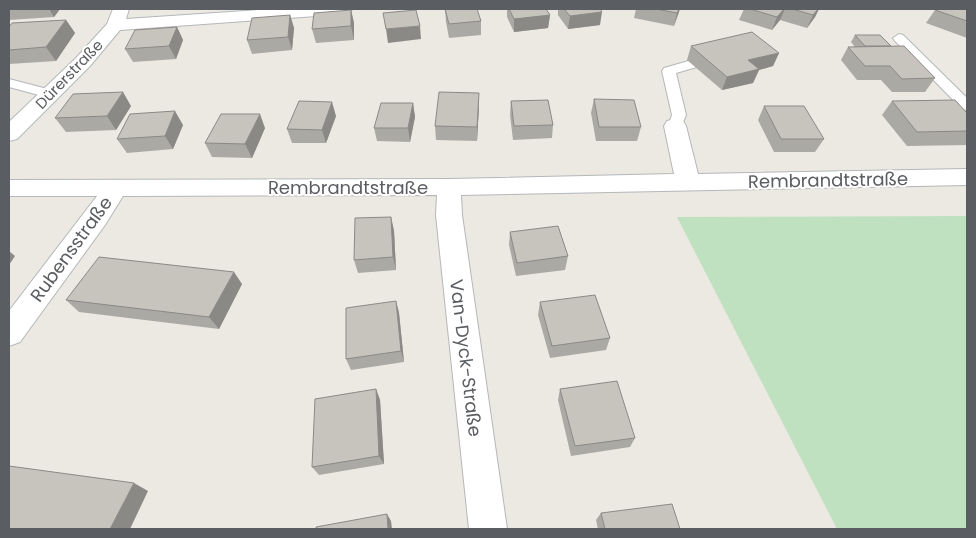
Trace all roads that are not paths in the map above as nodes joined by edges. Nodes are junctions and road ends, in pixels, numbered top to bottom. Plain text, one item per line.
1 (344, 9) edge
2 (118, 17) edge
3 (899, 38) dead end
4 (692, 64) edge
5 (9, 83) edge
6 (50, 94) junction
7 (967, 106) edge
8 (675, 126) joint
9 (9, 134) edge
10 (967, 177) edge
11 (688, 182) junction
12 (449, 186) junction
13 (9, 188) edge
14 (115, 189) junction
15 (9, 333) edge
16 (488, 529) edge

1 - 2 street
2 - 6 street, Dürerstraße
3 - 7 lane
4 - 8 lane
5 - 6 lane
6 - 9 street, Dürerstraße
8 - 11 street
10 - 11 street, Rembrandtstraße
11 - 12 street, Rembrandtstraße
12 - 14 street, Rembrandtstraße
12 - 16 street, Van-Dyck-Straße
13 - 14 street, Rembrandtstraße
14 - 15 street, Rubensstraße

